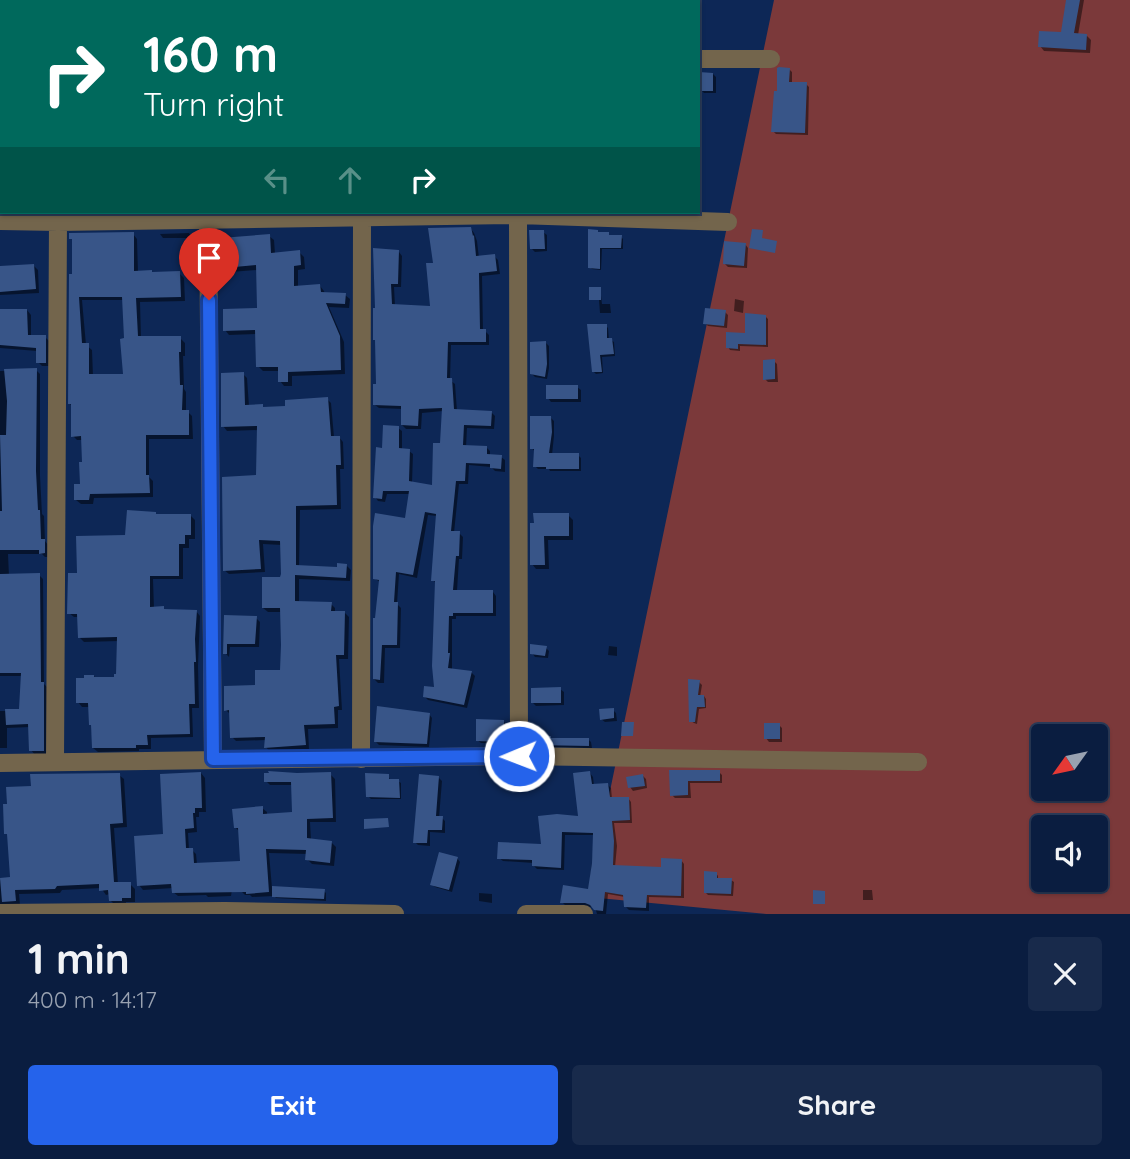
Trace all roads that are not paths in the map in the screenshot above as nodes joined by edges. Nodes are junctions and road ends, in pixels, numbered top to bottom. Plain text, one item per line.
1 (700, 59) edge
2 (771, 59) dead end
3 (518, 215) junction
4 (362, 217) junction
5 (208, 220) junction
6 (0, 221) edge
7 (58, 222) junction
8 (729, 222) dead end
9 (519, 756) junction
10 (213, 759) junction
11 (361, 759) junction
12 (55, 762) junction
13 (918, 762) dead end
14 (0, 763) edge
15 (0, 913) edge
16 (395, 914) edge
17 (526, 914) edge
18 (584, 914) edge

1 - 2 street
3 - 4 street
3 - 8 street
3 - 9 street
4 - 5 street
4 - 11 street
5 - 7 street
5 - 10 street
6 - 7 street
7 - 12 street
9 - 11 street
9 - 13 street
10 - 11 street
10 - 12 street
12 - 14 street
15 - 16 street
17 - 18 street

